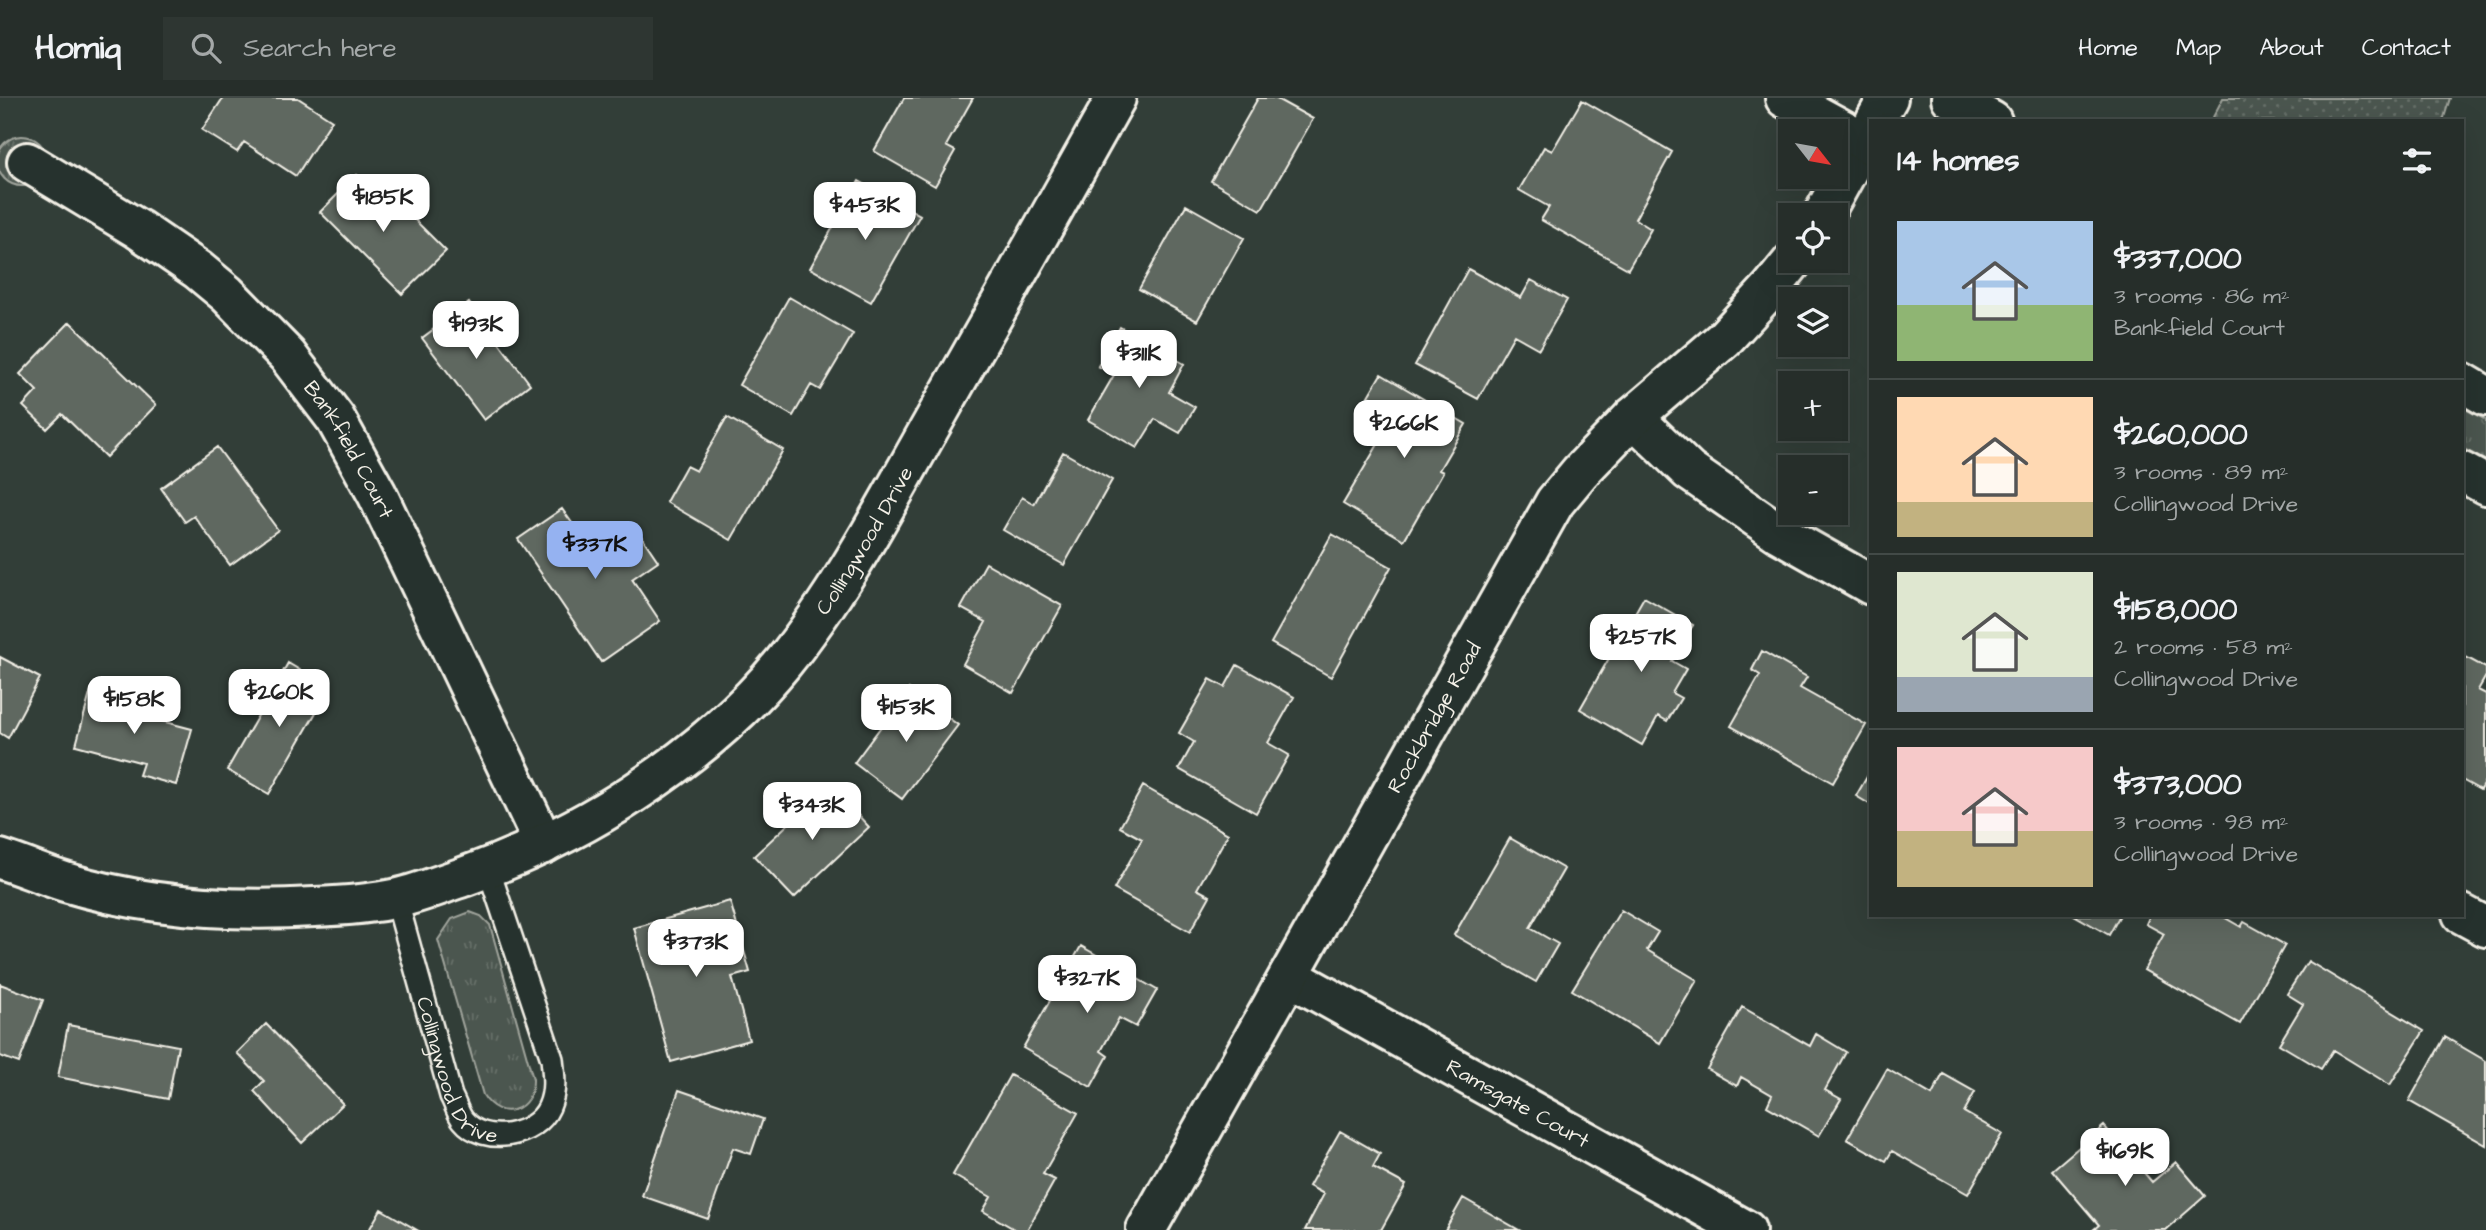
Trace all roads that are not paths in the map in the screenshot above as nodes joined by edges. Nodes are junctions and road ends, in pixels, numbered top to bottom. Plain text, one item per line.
1 (1116, 98) edge
2 (1785, 98) edge
3 (1888, 98) edge
4 (1951, 98) edge
5 (1878, 119) edge
6 (1988, 119) edge
7 (1869, 134) edge
8 (1869, 136) edge
9 (27, 162) dead end
10 (1830, 203) edge
11 (1783, 273) edge
12 (2464, 383) edge
13 (2486, 396) edge
14 (1633, 417) junction
15 (2464, 473) edge
16 (2486, 485) edge
17 (1869, 584) edge
18 (544, 844) junction
19 (0, 859) edge
20 (488, 867) junction
21 (396, 898) junction
22 (2464, 915) edge
23 (2486, 927) edge
24 (1289, 976) junction
25 (1146, 1230) edge
26 (1746, 1230) edge

1 - 18 street, Collingwood Drive
2 - 7 street
3 - 5 street
4 - 6 street
8 - 10 street
9 - 18 street, Bankfield Court
11 - 14 street, Rockbridge Road
12 - 13 street
14 - 17 street
14 - 24 street, Rockbridge Road
15 - 16 street
18 - 20 street, Collingwood Drive
19 - 21 street, Collingwood Drive
20 - 21 street, Collingwood Drive
20 - 21 lane, Collingwood Drive
22 - 23 street
24 - 25 street, Rockbridge Road
24 - 26 street, Ramsgate Court

